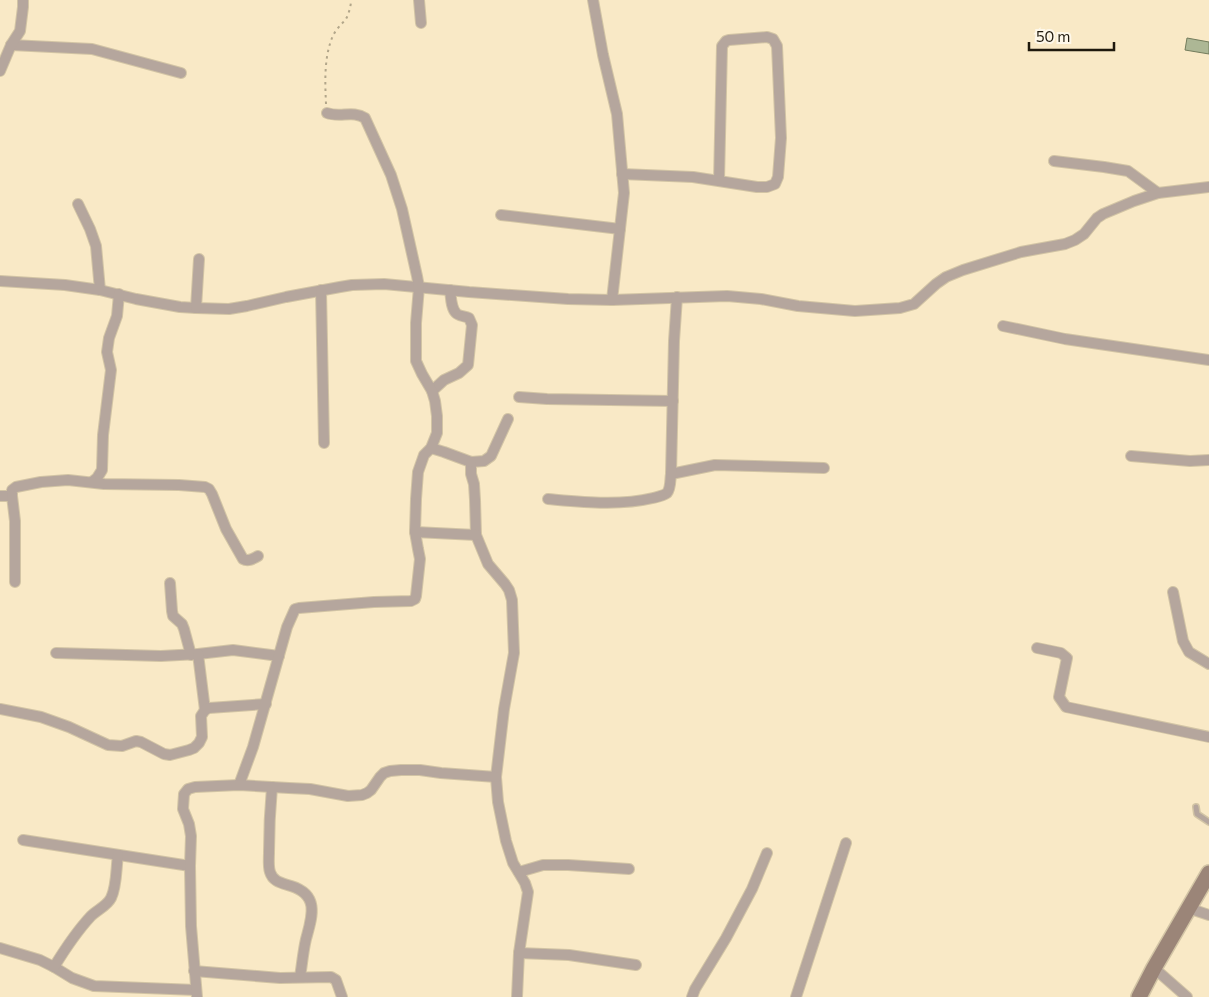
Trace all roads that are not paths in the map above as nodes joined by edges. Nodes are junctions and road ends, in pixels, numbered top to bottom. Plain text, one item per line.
1 (23, 0) edge
2 (419, 0) edge
3 (593, 0) edge
4 (422, 23) dead end
5 (11, 45) junction
6 (0, 71) edge
7 (181, 72) dead end
8 (328, 113) road end
9 (1054, 161) dead end
10 (622, 174) junction
11 (719, 181) junction
12 (1209, 186) edge
13 (1158, 193) junction
14 (78, 204) dead end
15 (501, 215) dead end
16 (620, 229) junction
17 (199, 259) dead end
18 (0, 281) edge
19 (419, 288) junction
20 (100, 290) junction
21 (321, 290) junction
22 (450, 290) junction
23 (119, 294) junction
24 (678, 298) junction
25 (612, 300) junction
26 (196, 308) junction
27 (1003, 326) dead end
28 (1209, 360) edge
29 (432, 391) junction
30 (519, 397) dead end
31 (673, 401) junction
32 (508, 419) dead end
33 (324, 443) dead end
34 (431, 448) junction
35 (1131, 456) dead end
36 (1209, 460) edge
37 (471, 462) junction
38 (824, 468) dead end
39 (671, 474) junction
40 (92, 482) junction
41 (0, 496) edge
42 (12, 496) junction
43 (548, 499) dead end
44 (416, 532) junction
45 (476, 535) junction
46 (258, 556) dead end
47 (15, 582) dead end
48 (170, 583) dead end
49 (1173, 592) dead end
50 (1037, 648) dead end
51 (56, 654) dead end
52 (194, 655) junction
53 (279, 656) junction
54 (1209, 664) edge
55 (266, 704) junction
56 (0, 710) edge
57 (205, 710) junction
58 (1209, 737) edge
59 (496, 776) junction
60 (239, 785) junction
61 (272, 787) junction
62 (1196, 807) dead end
63 (1209, 822) edge
64 (22, 840) dead end
65 (846, 843) dead end
66 (767, 853) dead end
67 (118, 855) junction
68 (190, 866) junction
69 (629, 869) dead end
70 (519, 872) junction
71 (1209, 872) edge
72 (1188, 908) junction
73 (1209, 915) edge
74 (0, 948) edge
75 (519, 953) junction
76 (636, 965) dead end
77 (54, 967) junction
78 (1154, 968) junction
79 (194, 971) junction
80 (300, 977) junction
81 (196, 994) edge
82 (342, 997) edge
83 (517, 997) edge
84 (692, 997) edge
85 (796, 997) edge
86 (1139, 997) edge
87 (1187, 997) edge

1 - 5 street
2 - 4 street
3 - 10 street
5 - 6 street
5 - 7 street
8 - 19 street
9 - 13 street
10 - 11 street
10 - 16 street
11 - 11 street
12 - 13 street
13 - 24 street
14 - 20 street
15 - 16 street
16 - 25 street
17 - 26 street
18 - 20 street
19 - 21 street
19 - 22 street
19 - 29 street
20 - 23 street
21 - 26 street
21 - 33 street
22 - 25 street
22 - 29 street
23 - 26 street
23 - 40 street
24 - 25 street
24 - 31 street
27 - 28 street
29 - 34 street
30 - 31 street
31 - 39 street
32 - 37 street
34 - 37 street
34 - 44 street
35 - 36 street
37 - 45 street
38 - 39 street
39 - 43 street
40 - 42 street
40 - 46 street
41 - 42 street
42 - 47 street
44 - 45 street
44 - 53 street
45 - 59 street
48 - 52 street
49 - 54 street
50 - 58 street
51 - 52 street
52 - 53 street
52 - 57 street
53 - 55 street
55 - 57 street
55 - 60 street
56 - 57 street
59 - 61 street
59 - 70 street
60 - 61 street
60 - 68 street
61 - 80 street
62 - 63 lane
64 - 67 street
65 - 85 street
66 - 84 street
67 - 68 street
67 - 77 street
68 - 79 street
69 - 70 street
70 - 75 street
71 - 72 main road
72 - 73 street
72 - 78 main road
74 - 77 street
75 - 76 street
75 - 83 street
77 - 81 street
78 - 86 main road
78 - 87 street
79 - 80 street
79 - 81 street
80 - 82 street

